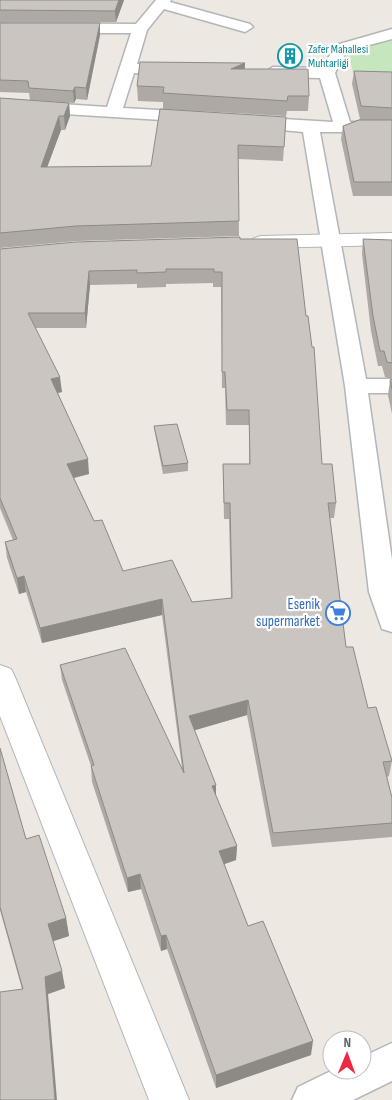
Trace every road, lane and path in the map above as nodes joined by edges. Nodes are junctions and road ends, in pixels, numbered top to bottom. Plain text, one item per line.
1 (162, 2) edge
2 (245, 27) dead end
3 (0, 28) edge
4 (140, 29) junction
5 (392, 34) edge
6 (127, 68) junction
7 (187, 70) edge
8 (257, 72) edge
9 (327, 73) junction
10 (0, 105) edge
11 (114, 111) junction
12 (212, 119) edge
13 (232, 120) edge
14 (312, 127) junction
15 (343, 127) junction
16 (392, 127) edge
17 (392, 239) edge
18 (328, 240) junction
19 (241, 243) edge
20 (356, 386) junction
21 (392, 386) edge
22 (387, 592) edge
23 (392, 622) edge
24 (0, 677) edge
25 (392, 1062) edge
26 (169, 1100) edge
27 (312, 1100) edge

1 - 2 street
1 - 4 street
3 - 4 street
4 - 6 street
5 - 9 street
6 - 7 street
6 - 11 street
8 - 9 street
9 - 15 street
10 - 11 street
11 - 12 street
13 - 14 street
14 - 15 street
14 - 18 street
15 - 16 street
17 - 18 street
18 - 19 street
18 - 20 street
20 - 21 street
20 - 22 street
22 - 23 street
24 - 26 street
25 - 27 street

